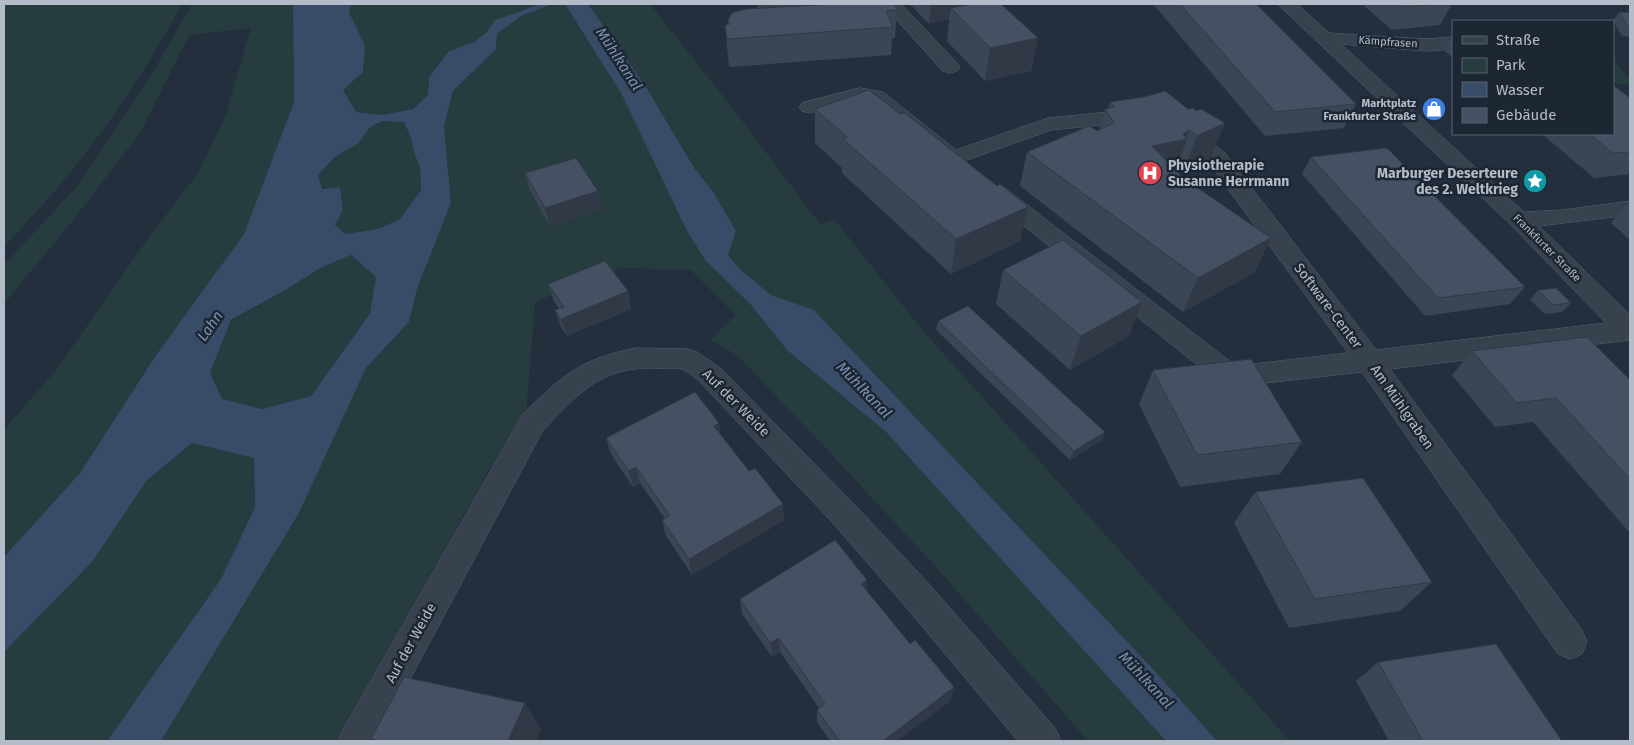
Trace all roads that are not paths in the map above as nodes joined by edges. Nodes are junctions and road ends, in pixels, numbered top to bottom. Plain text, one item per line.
1 (766, 4) edge
2 (1287, 4) edge
3 (889, 7) edge
4 (827, 10) edge
5 (1324, 39) junction
6 (1452, 43) edge
7 (950, 67) dead end
8 (809, 107) dead end
9 (953, 158) junction
10 (1630, 208) edge
11 (1518, 220) junction
12 (1630, 330) edge
13 (1369, 361) junction
14 (1570, 642) dead end
15 (357, 741) edge
16 (1042, 741) edge

1 - 4 street
2 - 5 street, Frankfurter Straße
3 - 7 street
5 - 6 street, Kämpfrasen
5 - 11 street, Frankfurter Straße
8 - 9 street, Software-Center
9 - 13 street, Software-Center
9 - 13 street, Software-Center
10 - 11 street
11 - 12 street, Frankfurter Straße
12 - 13 street, Am Mühlgraben
13 - 14 street, Am Mühlgraben
15 - 16 street, Auf der Weide

